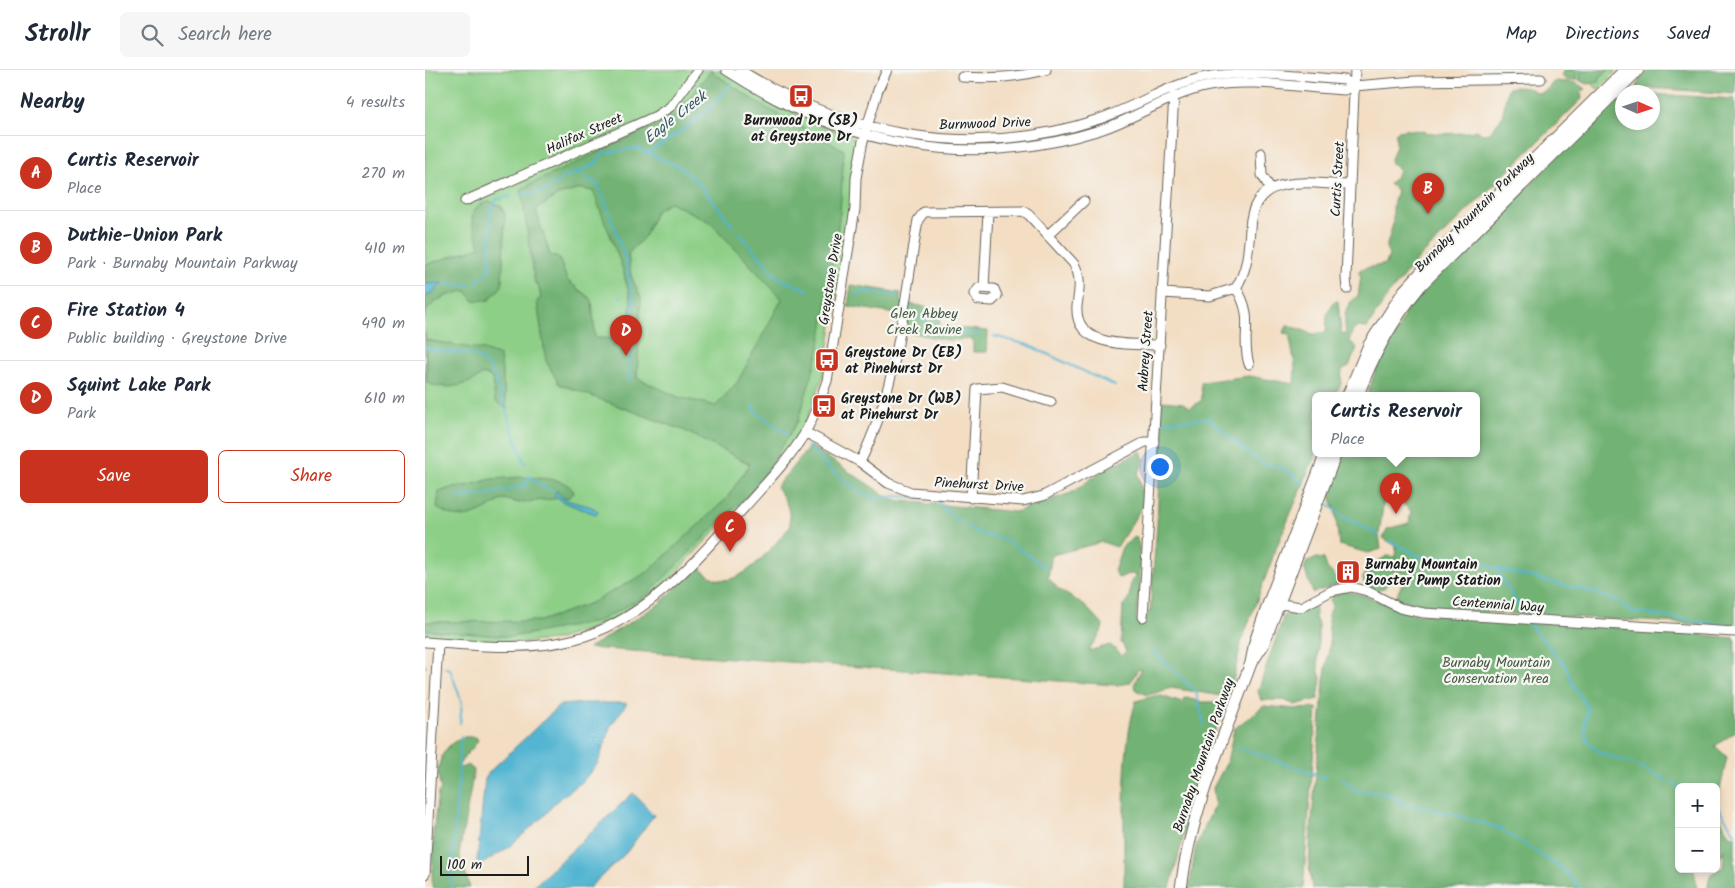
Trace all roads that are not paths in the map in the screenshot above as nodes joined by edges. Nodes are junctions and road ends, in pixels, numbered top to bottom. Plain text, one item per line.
1 (698, 70) edge
2 (726, 70) edge
3 (740, 70) edge
4 (1046, 70) edge
5 (1355, 70) edge
6 (1625, 70) edge
7 (1639, 70) edge
8 (886, 72) edge
9 (997, 74) edge
10 (962, 77) dead end
11 (1541, 79) dead end
12 (1354, 86) junction
13 (1174, 87) junction
14 (1174, 98) junction
15 (869, 132) junction
16 (1261, 153) dead end
17 (1350, 185) junction
18 (1270, 188) junction
19 (465, 201) dead end
20 (1085, 201) dead end
21 (988, 212) junction
22 (1048, 235) junction
23 (984, 288) dead end
24 (1236, 288) junction
25 (1347, 289) dead end
26 (1163, 293) junction
27 (1160, 345) junction
28 (1249, 364) dead end
29 (1349, 392) edge
30 (1359, 392) edge
31 (1051, 402) dead end
32 (805, 432) junction
33 (1154, 442) junction
34 (1325, 457) edge
35 (1334, 457) edge
36 (859, 462) junction
37 (971, 498) junction
38 (1274, 603) junction
39 (1143, 617) dead end
40 (1735, 632) edge
41 (425, 642) edge
42 (438, 643) junction
43 (425, 874) edge
44 (1181, 888) edge

1 - 19 street, Halifax Street
2 - 15 street, Burnwood Drive
3 - 15 street, Burnwood Drive
4 - 9 street
5 - 12 street, Curtis Street
6 - 29 main road, Burnaby Mountain Parkway
7 - 30 main road, Burnaby Mountain Parkway
8 - 15 street, Greystone Drive
9 - 10 street
11 - 12 street
12 - 13 street, Burnwood Drive
12 - 14 street, Burnwood Drive
12 - 17 street, Curtis Street
13 - 14 street, Aubrey Street
13 - 15 street, Burnwood Drive
14 - 15 street, Burnwood Drive
14 - 26 street, Aubrey Street
15 - 32 street, Greystone Drive
16 - 18 street
17 - 18 street
17 - 25 street, Curtis Street
18 - 24 street
20 - 22 street
21 - 22 street
21 - 23 street
21 - 36 street
22 - 27 street
24 - 26 street
24 - 28 street
26 - 27 street, Aubrey Street
27 - 33 street, Aubrey Street
31 - 37 street
32 - 36 street, Pinehurst Drive
32 - 42 street, Greystone Drive
33 - 37 street, Pinehurst Drive
33 - 39 street, Aubrey Street
34 - 38 main road, Burnaby Mountain Parkway
35 - 38 main road, Burnaby Mountain Parkway
36 - 37 street, Pinehurst Drive
38 - 40 street, Centennial Way
38 - 44 main road, Burnaby Mountain Parkway
41 - 42 street, Greystone Drive
42 - 43 street

